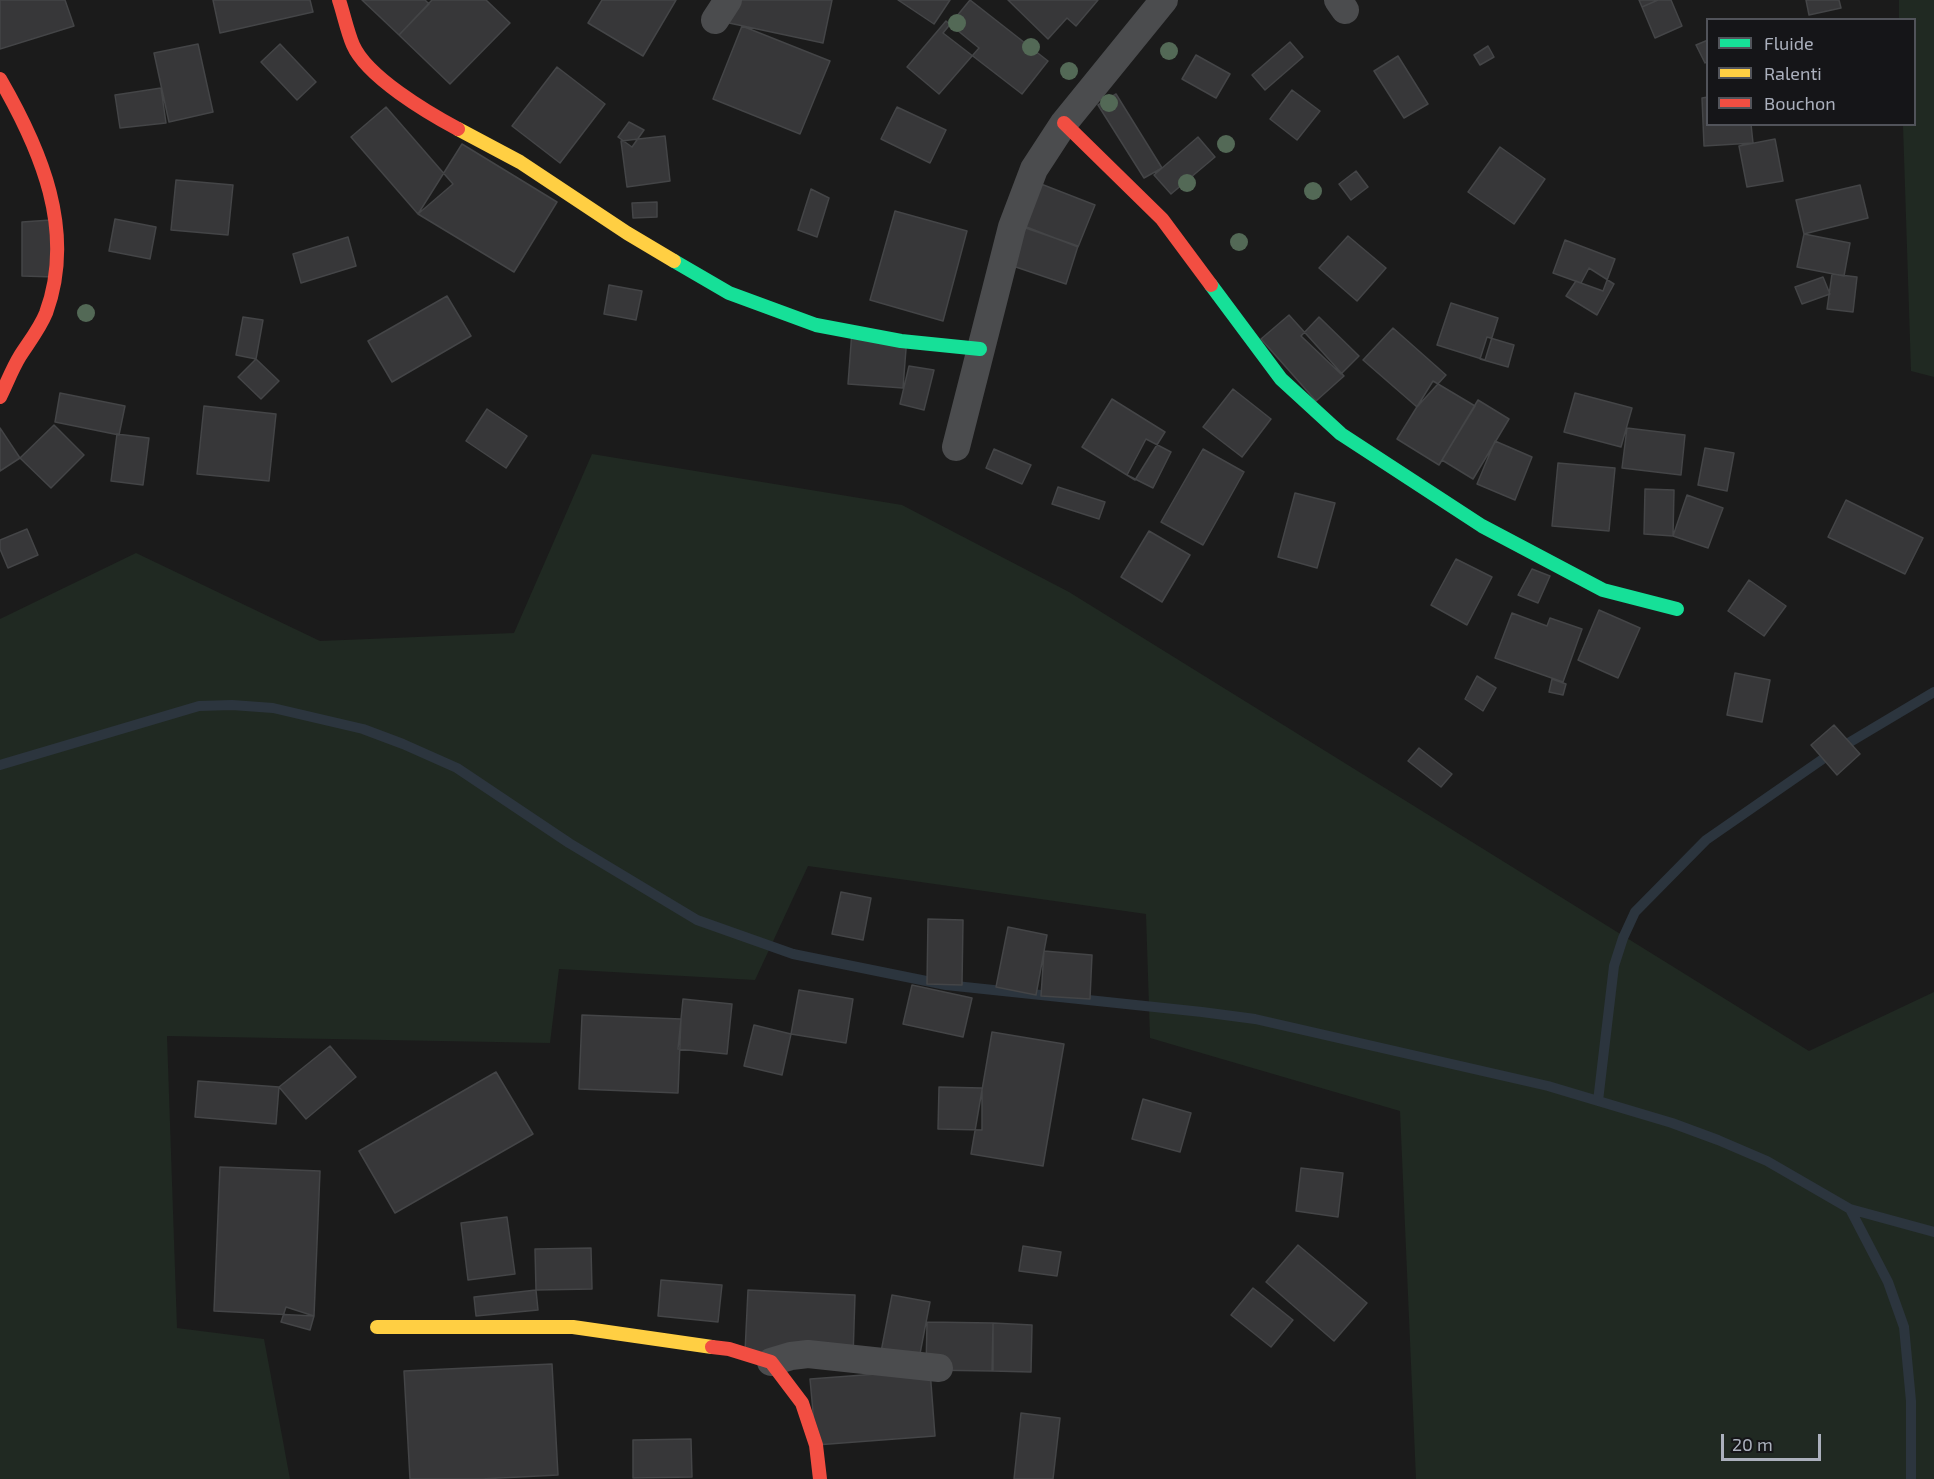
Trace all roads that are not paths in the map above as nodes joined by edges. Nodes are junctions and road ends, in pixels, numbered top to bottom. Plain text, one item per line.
1 (339, 0) edge
2 (1164, 0) edge
3 (0, 79) edge
4 (1064, 123) junction
5 (980, 349) junction
6 (0, 397) edge
7 (956, 447) dead end
8 (1677, 609) dead end
9 (377, 1327) dead end
10 (771, 1362) junction
11 (939, 1368) dead end
12 (820, 1479) edge

1 - 5 street
2 - 4 street
3 - 6 street
4 - 5 street
4 - 8 street
5 - 7 street
9 - 10 street
10 - 11 street
10 - 12 street

